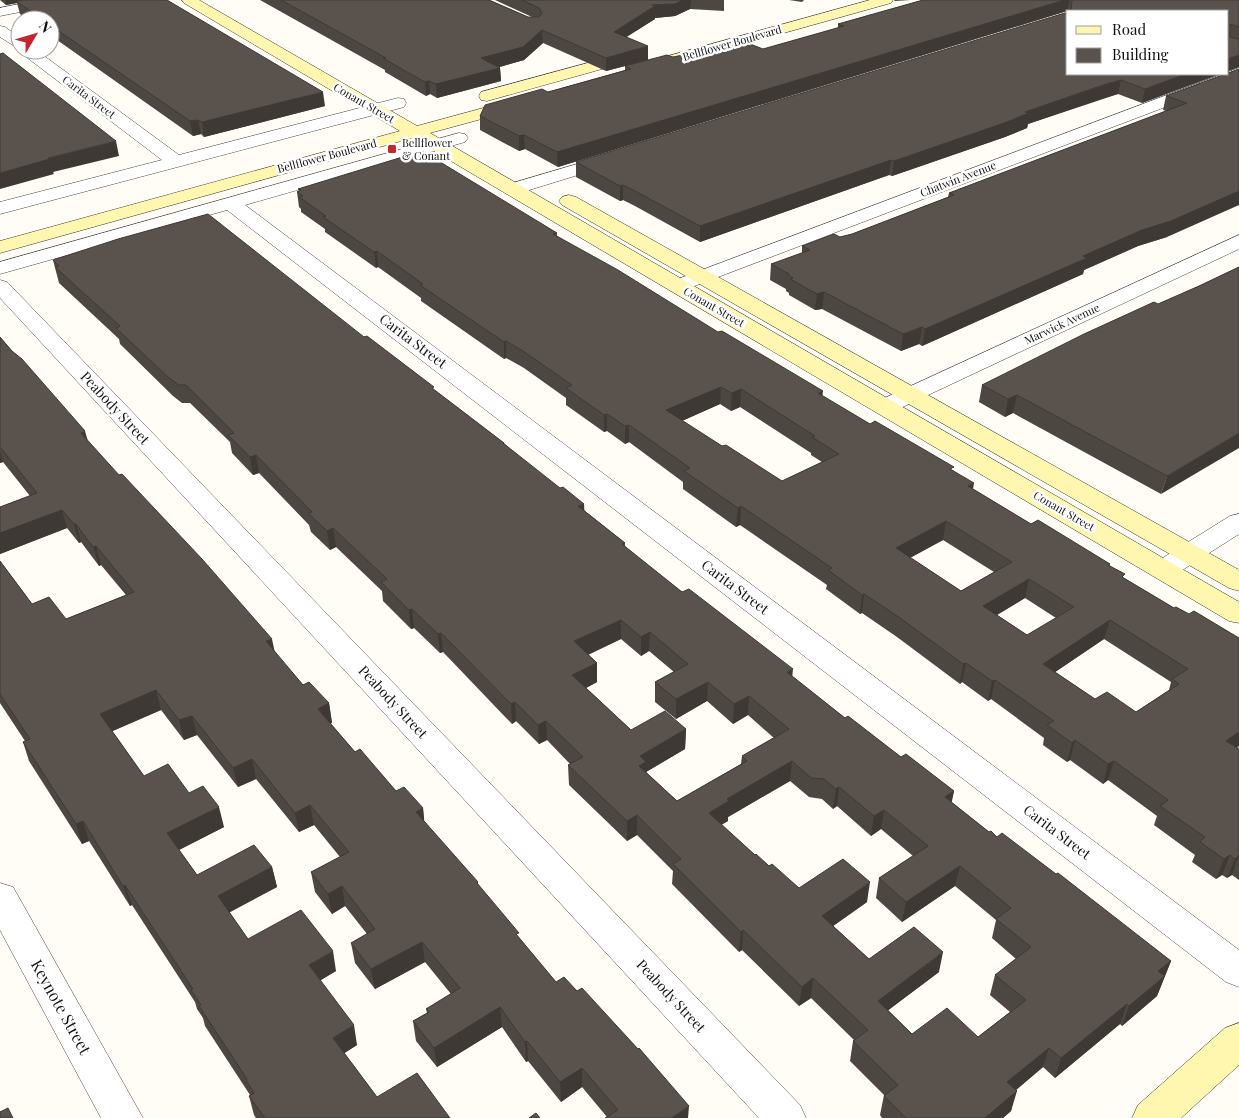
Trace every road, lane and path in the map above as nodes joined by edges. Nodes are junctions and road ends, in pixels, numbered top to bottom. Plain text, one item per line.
1 (60, 0) edge
2 (189, 0) edge
3 (216, 0) edge
4 (841, 0) edge
5 (886, 0) edge
6 (0, 12) edge
7 (320, 59) dead end
8 (39, 60) edge
9 (1239, 73) edge
10 (378, 101) junction
11 (407, 116) junction
12 (437, 135) junction
13 (631, 153) edge
14 (176, 162) junction
15 (189, 176) dead end
16 (537, 182) junction
17 (513, 190) junction
18 (231, 203) junction
19 (0, 208) edge
20 (1239, 241) edge
21 (0, 247) edge
22 (0, 268) edge
23 (702, 276) junction
24 (0, 286) edge
25 (677, 286) junction
26 (910, 395) junction
27 (884, 406) junction
28 (1239, 522) edge
29 (1188, 554) junction
30 (1163, 570) junction
31 (1239, 582) edge
32 (1239, 614) edge
33 (0, 896) edge
34 (1239, 971) edge
35 (1239, 1040) edge
36 (122, 1118) edge
37 (786, 1118) edge
38 (1152, 1118) edge

1 - 6 street
2 - 10 street, Conant Street
3 - 7 street
4 - 11 street, Bellflower Boulevard
5 - 12 street, Bellflower Boulevard
8 - 14 street, Carita Street
9 - 23 street, Chatwin Avenue
10 - 11 street, Bellflower Boulevard
10 - 14 street, Bellflower Boulevard
11 - 12 street, Conant Street
11 - 15 street, Bellflower Boulevard
11 - 21 street, Bellflower Boulevard
12 - 16 street, Conant Street
12 - 17 street, Conant Street
12 - 18 street, Bellflower Boulevard
13 - 16 street
14 - 19 street, Bellflower Boulevard
16 - 17 street
16 - 23 street, Conant Street
17 - 25 street, Conant Street
18 - 22 street, Bellflower Boulevard
18 - 34 street, Carita Street
20 - 26 street, Marwick Avenue
23 - 25 street, Chatwin Avenue
23 - 26 street, Conant Street
24 - 37 street, Peabody Street
25 - 27 street, Conant Street
26 - 27 street, Marwick Avenue
26 - 29 street, Conant Street
27 - 30 street, Conant Street
28 - 29 street
29 - 30 street
29 - 31 street, Conant Street
30 - 32 street, Conant Street
33 - 36 street, Keynote Street
35 - 38 street

